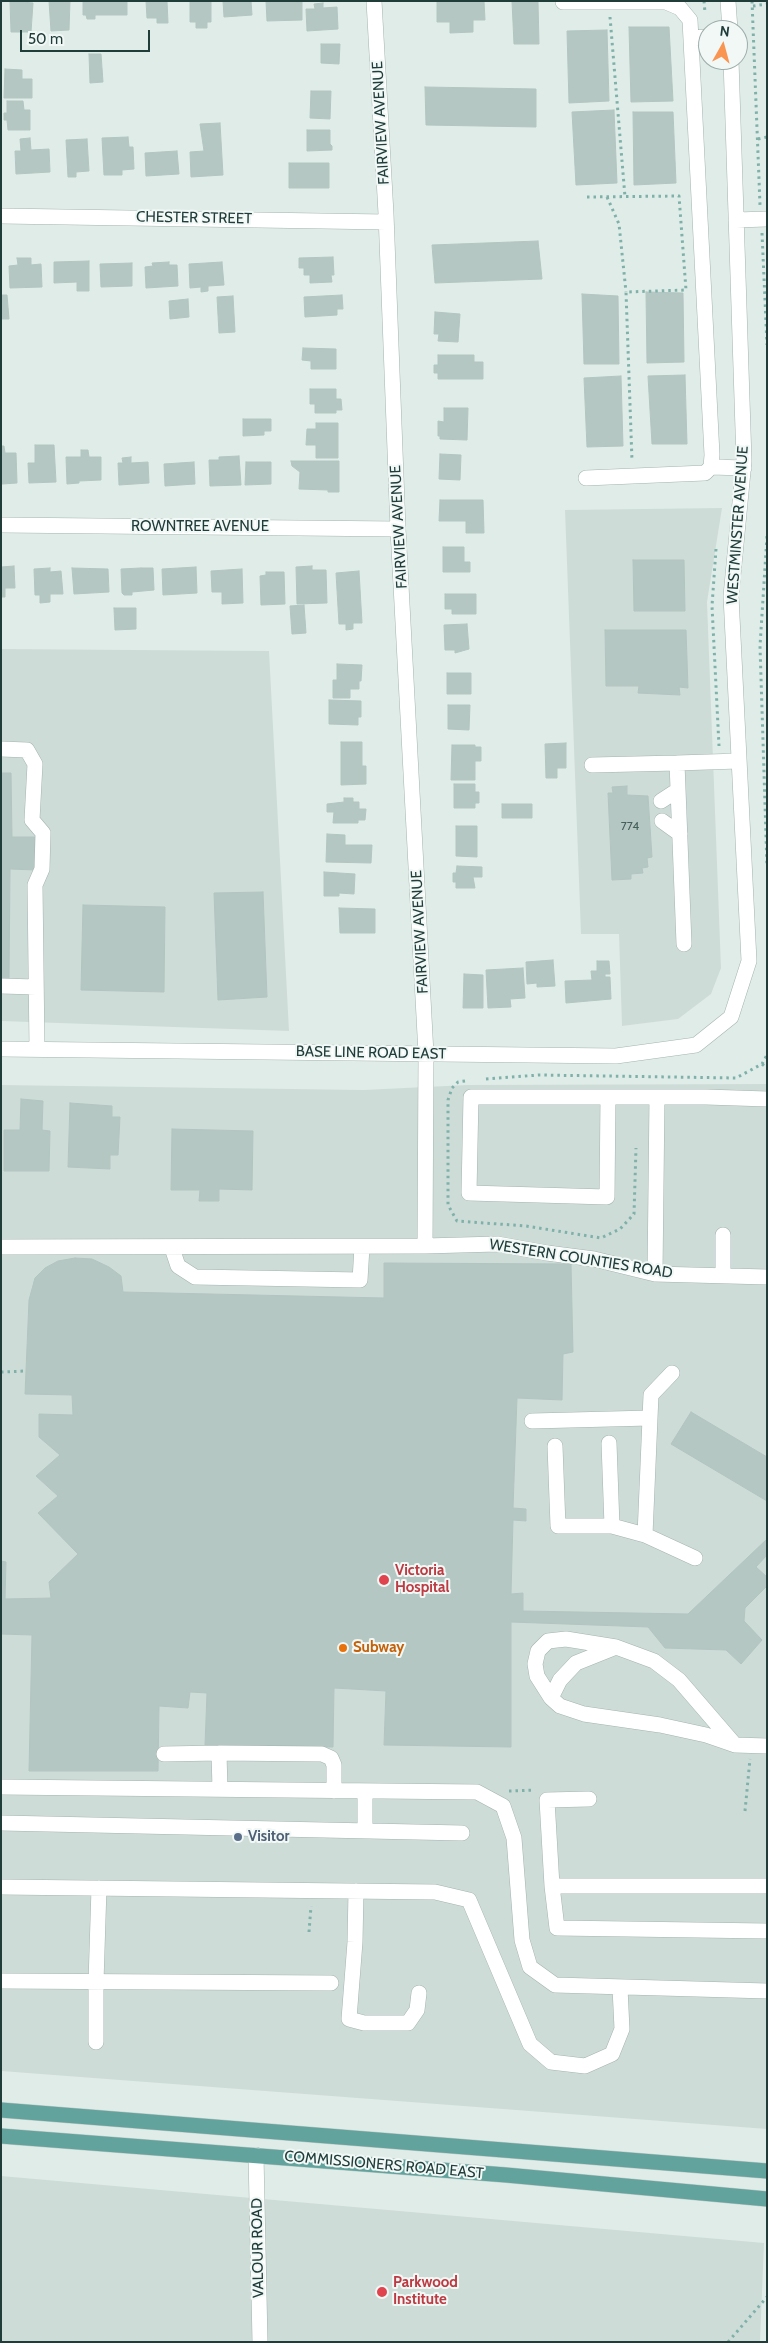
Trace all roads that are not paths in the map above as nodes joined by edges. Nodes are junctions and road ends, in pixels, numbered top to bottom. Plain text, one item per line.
1 (374, 1) edge
2 (728, 1) edge
3 (563, 2) edge
4 (610, 2) edge
5 (729, 20) edge
6 (691, 38) junction
7 (698, 38) edge
8 (731, 70) edge
9 (1, 216) edge
10 (764, 219) edge
11 (736, 220) junction
12 (386, 222) junction
13 (711, 467) junction
14 (744, 468) junction
15 (586, 478) dead end
16 (1, 525) edge
17 (398, 529) junction
18 (1, 749) edge
19 (739, 761) junction
20 (677, 763) junction
21 (592, 765) dead end
22 (678, 790) junction
23 (661, 801) dead end
24 (662, 821) dead end
25 (680, 834) junction
26 (684, 944) dead end
27 (1, 986) edge
28 (36, 987) junction
29 (731, 1017) joint
30 (1, 1049) edge
31 (37, 1050) junction
32 (426, 1054) junction
33 (608, 1097) junction
34 (657, 1097) junction
35 (767, 1099) edge
36 (723, 1235) dead end
37 (425, 1246) junction
38 (1, 1247) edge
39 (362, 1247) junction
40 (172, 1248) junction
41 (655, 1274) junction
42 (723, 1275) junction
43 (767, 1277) edge
44 (672, 1373) dead end
45 (650, 1418) junction
46 (532, 1421) dead end
47 (609, 1443) dead end
48 (555, 1446) dead end
49 (612, 1526) junction
50 (645, 1535) junction
51 (695, 1558) dead end
52 (616, 1646) junction
53 (551, 1698) junction
54 (735, 1745) junction
55 (759, 1746) edge
56 (219, 1753) junction
57 (164, 1754) dead end
58 (1, 1787) edge
59 (220, 1789) junction
60 (334, 1791) junction
61 (365, 1791) junction
62 (589, 1799) dead end
63 (1, 1823) edge
64 (365, 1830) junction
65 (462, 1833) dead end
66 (552, 1886) junction
67 (767, 1886) edge
68 (1, 1887) edge
69 (99, 1888) junction
70 (356, 1891) junction
71 (767, 1931) edge
72 (1, 1981) edge
73 (96, 1982) junction
74 (332, 1983) dead end
75 (620, 1988) junction
76 (767, 1991) edge
77 (418, 1993) dead end
78 (96, 2042) dead end
79 (1, 2110) edge
80 (1, 2136) edge
81 (256, 2155) junction
82 (767, 2171) edge
83 (767, 2200) edge
84 (260, 2342) edge

1 - 12 street, FAIRVIEW AVENUE
2 - 5 street
3 - 4 street
4 - 6 street
6 - 7 street
6 - 13 street
8 - 11 street, WESTMINSTER AVENUE
9 - 12 street, CHESTER STREET
10 - 11 street
11 - 14 street, WESTMINSTER AVENUE
12 - 17 street, FAIRVIEW AVENUE
13 - 14 street
13 - 15 street
14 - 19 street, WESTMINSTER AVENUE
16 - 17 street, ROWNTREE AVENUE
17 - 32 street, FAIRVIEW AVENUE
18 - 28 street
19 - 20 street
19 - 29 street, WESTMINSTER AVENUE
20 - 21 street
20 - 22 street
22 - 23 street
22 - 25 street
24 - 25 street
25 - 26 street
27 - 28 street
28 - 31 street
29 - 32 street, BASE LINE ROAD EAST
30 - 31 street, BASE LINE ROAD EAST
31 - 32 street, BASE LINE ROAD EAST
32 - 37 street, FAIRVIEW AVENUE
33 - 33 street
33 - 34 street
34 - 35 street
34 - 41 street
36 - 42 street
37 - 39 street, WESTERN COUNTIES ROAD
37 - 41 street, WESTERN COUNTIES ROAD
38 - 40 street, WESTERN COUNTIES ROAD
39 - 40 street, WESTERN COUNTIES ROAD
39 - 40 street
41 - 42 street, WESTERN COUNTIES ROAD
42 - 43 street, WESTERN COUNTIES ROAD
44 - 45 street
45 - 46 street
45 - 50 street
47 - 49 street
48 - 49 street
49 - 50 street
50 - 51 street
52 - 53 street
52 - 53 street
52 - 54 street
53 - 54 street
54 - 55 street
56 - 57 street
56 - 59 street
56 - 60 street
58 - 59 street
59 - 60 street
60 - 61 street
61 - 64 street
61 - 75 street
62 - 66 street
63 - 64 street
64 - 65 street
66 - 67 street
66 - 71 street
68 - 69 street
69 - 70 street
69 - 73 street
70 - 75 street
70 - 77 street
72 - 73 street
73 - 74 street
73 - 78 street
75 - 76 street
79 - 82 main road, COMMISSIONERS ROAD EAST
80 - 81 main road, COMMISSIONERS ROAD EAST
81 - 83 main road, COMMISSIONERS ROAD EAST
81 - 84 street, VALOUR ROAD

